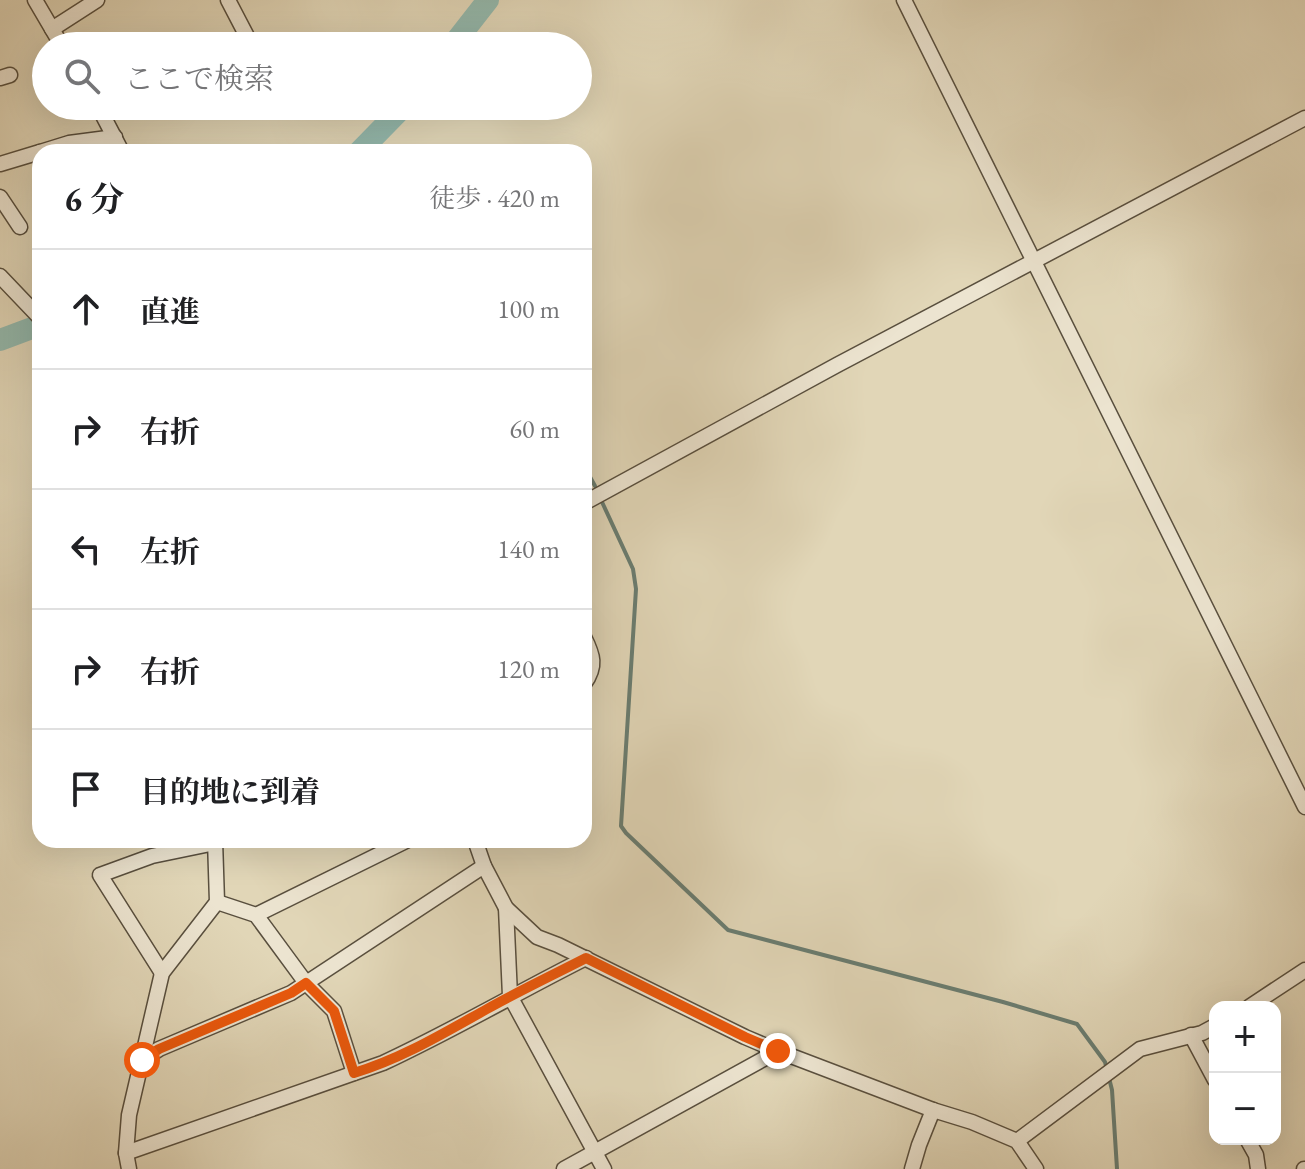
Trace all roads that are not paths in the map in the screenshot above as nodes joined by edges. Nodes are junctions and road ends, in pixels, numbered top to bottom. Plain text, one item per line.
1 (35, 0) edge
2 (97, 0) edge
3 (228, 0) edge
4 (904, 0) edge
5 (52, 29) junction
6 (54, 32) edge
7 (245, 32) edge
8 (1305, 118) edge
9 (109, 120) edge
10 (115, 137) junction
11 (66, 144) edge
12 (118, 144) edge
13 (32, 154) edge
14 (0, 164) edge
15 (0, 197) edge
16 (20, 227) dead end
17 (1033, 262) junction
18 (4, 285) edge
19 (32, 311) edge
20 (592, 499) edge
21 (1305, 807) edge
22 (188, 848) edge
23 (215, 848) edge
24 (392, 848) edge
25 (478, 848) edge
26 (484, 866) junction
27 (217, 902) junction
28 (506, 908) junction
29 (256, 915) junction
30 (586, 958) junction
31 (1305, 970) edge
32 (162, 973) junction
33 (306, 983) junction
34 (510, 996) junction
35 (1258, 1001) edge
36 (1209, 1029) edge
37 (1191, 1035) junction
38 (778, 1051) junction
39 (142, 1060) junction
40 (354, 1073) junction
41 (1211, 1073) edge
42 (933, 1110) junction
43 (1017, 1141) junction
44 (1250, 1145) edge
45 (594, 1152) junction
46 (126, 1153) junction
47 (129, 1169) edge
48 (564, 1169) edge
49 (604, 1169) edge
50 (912, 1169) edge
51 (1036, 1169) edge
52 (1258, 1169) edge

1 - 5 street
2 - 5 street
3 - 7 street
4 - 17 street
5 - 6 street
8 - 17 street
9 - 10 street
10 - 11 street
10 - 12 street
13 - 14 street
15 - 16 street
17 - 20 street
17 - 21 street
18 - 19 street
22 - 32 street
23 - 27 street
24 - 29 street
25 - 26 street
26 - 28 street
26 - 33 street
27 - 29 street
27 - 32 street
28 - 30 street
28 - 34 street
29 - 33 street
30 - 34 street
30 - 38 street
31 - 35 street
32 - 39 street
33 - 39 street
33 - 40 street
34 - 40 street
34 - 45 street
36 - 37 street
37 - 41 street
37 - 43 street
38 - 42 street
38 - 45 street
39 - 46 street
40 - 46 street
42 - 43 street
42 - 50 street
43 - 51 street
44 - 52 street
45 - 48 street
45 - 49 street
46 - 47 street

